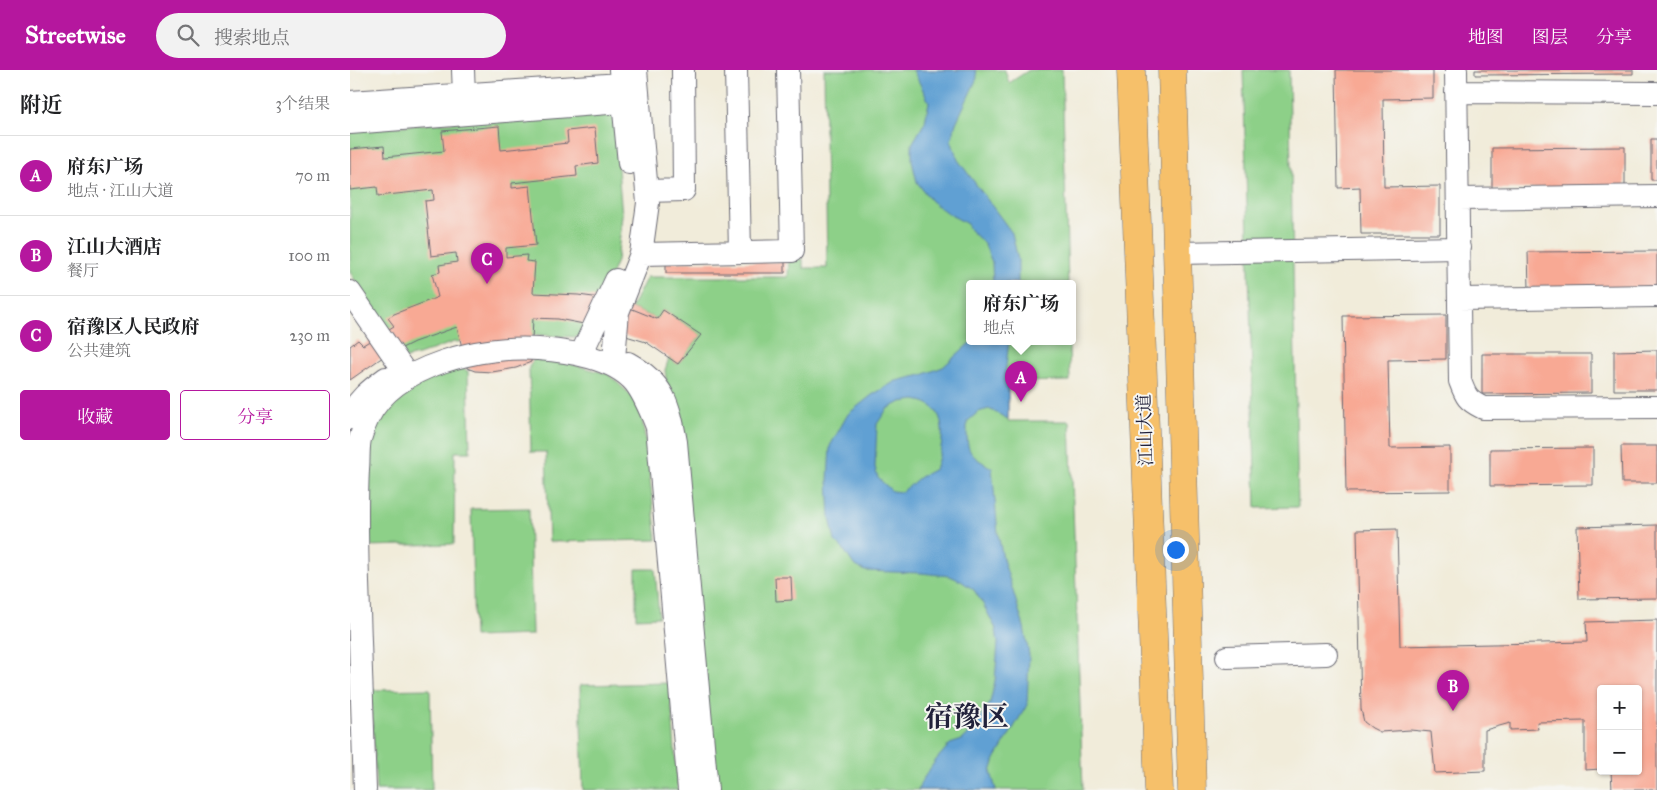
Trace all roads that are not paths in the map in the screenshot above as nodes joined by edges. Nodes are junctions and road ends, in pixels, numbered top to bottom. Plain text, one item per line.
1 (463, 70) edge
2 (683, 70) edge
3 (736, 70) edge
4 (788, 70) edge
5 (1131, 70) edge
6 (1172, 70) edge
7 (1456, 70) edge
8 (624, 81) edge
9 (1456, 92) junction
10 (1657, 92) edge
11 (464, 94) junction
12 (350, 102) edge
13 (350, 123) edge
14 (647, 191) junction
15 (1657, 196) edge
16 (1459, 199) junction
17 (1459, 248) junction
18 (740, 252) junction
19 (1177, 253) junction
20 (641, 254) junction
21 (350, 292) edge
22 (1657, 296) edge
23 (1459, 299) junction
24 (350, 312) edge
25 (584, 348) junction
26 (614, 358) junction
27 (396, 373) junction
28 (1657, 407) edge
29 (350, 418) edge
30 (1326, 654) dead end
31 (1227, 657) dead end
32 (1157, 731) junction
33 (365, 790) edge
34 (689, 790) edge
35 (707, 790) edge
36 (1152, 790) edge
37 (1159, 790) edge
38 (1192, 790) edge

1 - 11 lane
2 - 14 lane
3 - 18 lane
4 - 18 lane
5 - 32 main road, 江山大道
6 - 19 main road, 江山大道
7 - 9 lane
8 - 11 lane
8 - 13 lane
8 - 14 lane
8 - 25 lane
9 - 10 lane
9 - 16 lane
11 - 12 lane
14 - 20 lane
15 - 16 lane
16 - 17 lane
17 - 19 lane
17 - 23 lane
18 - 20 lane
19 - 38 main road, 江山大道
20 - 26 lane
21 - 27 lane
22 - 23 lane
23 - 28 lane
24 - 27 lane
25 - 26 lane
25 - 27 lane
26 - 35 lane
27 - 29 lane
30 - 31 lane
32 - 36 main road
32 - 37 main road, 江山大道
33 - 34 lane

